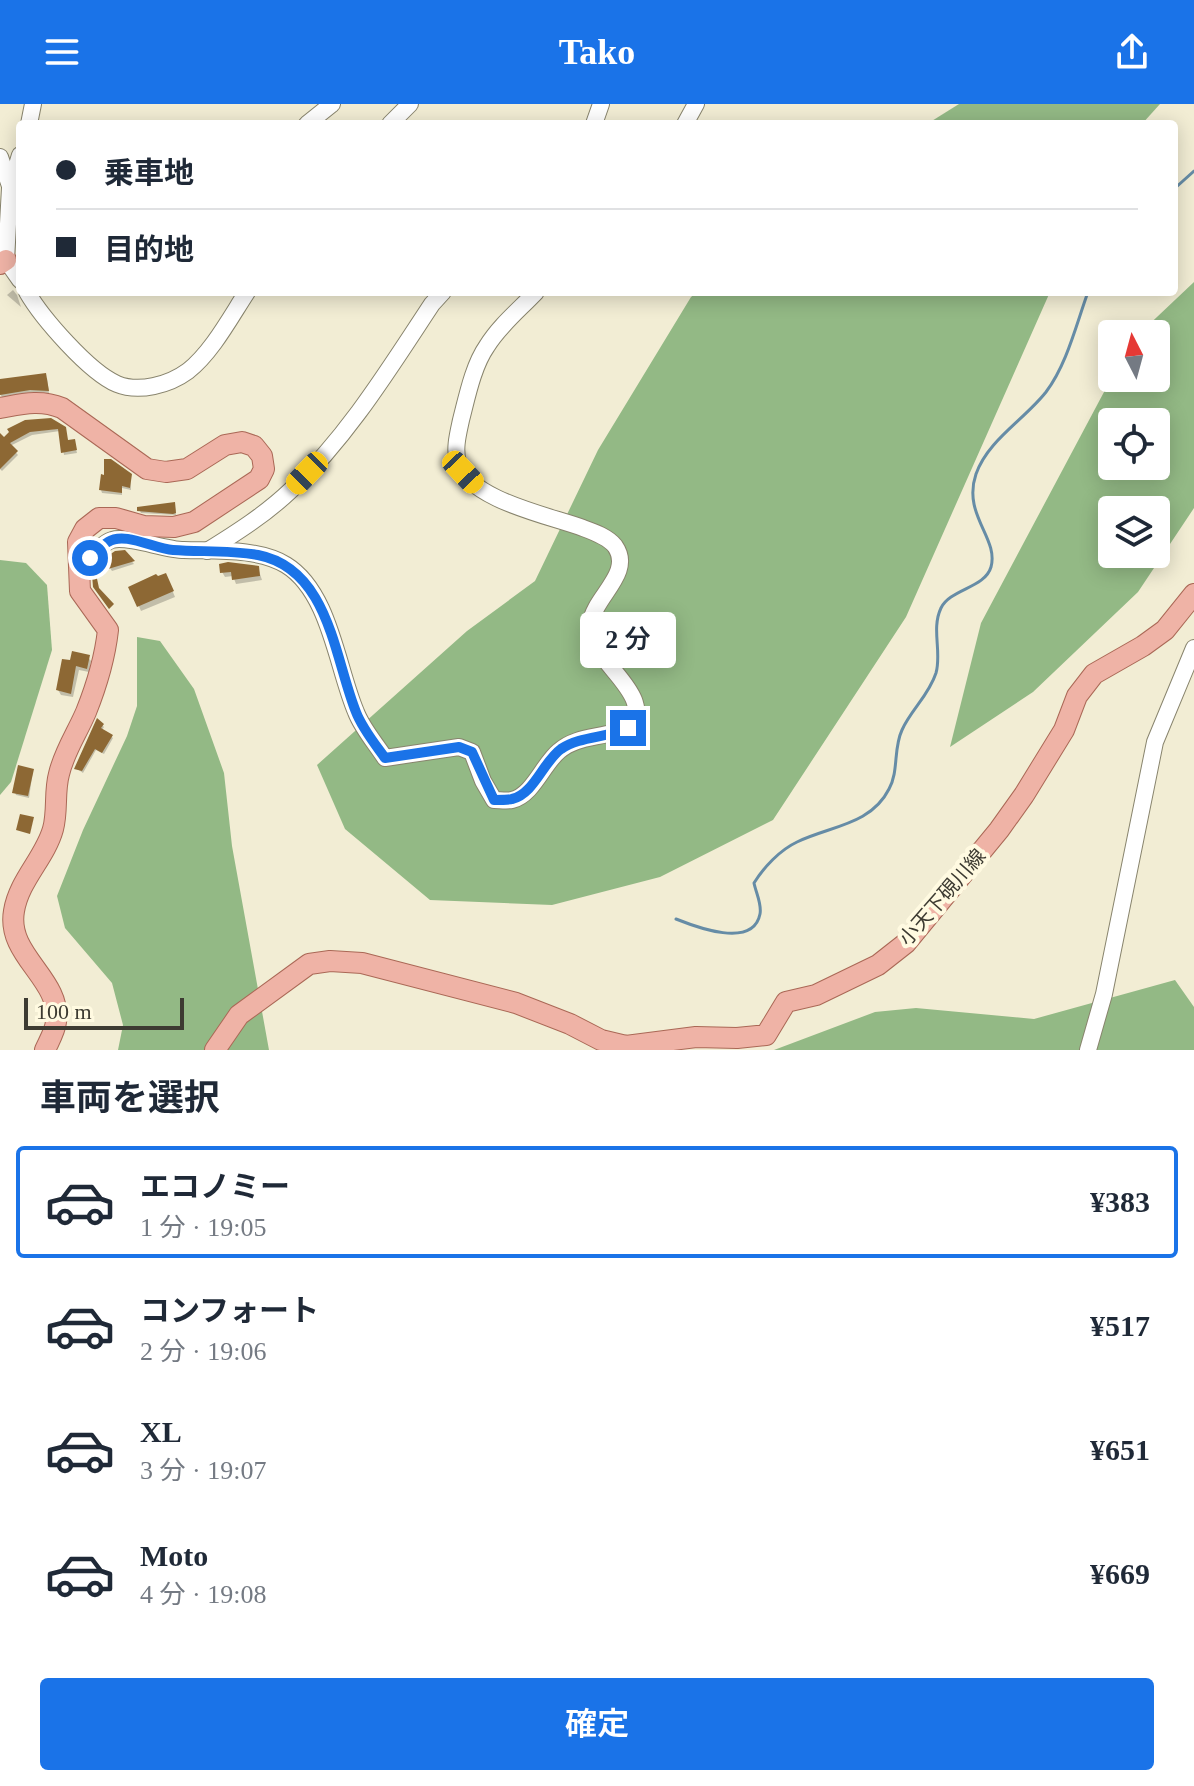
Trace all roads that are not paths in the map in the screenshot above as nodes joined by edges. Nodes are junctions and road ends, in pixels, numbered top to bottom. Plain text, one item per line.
1 (332, 104) edge
2 (410, 104) edge
3 (312, 120) edge
4 (394, 120) edge
5 (0, 157) edge
6 (16, 168) edge
7 (10, 188) junction
8 (9, 259) edge
9 (29, 296) edge
10 (244, 296) edge
11 (439, 296) edge
12 (532, 296) edge
13 (0, 408) edge
14 (206, 551) junction
15 (77, 561) junction
16 (1194, 594) edge
17 (1194, 648) edge
18 (45, 1050) edge
19 (215, 1050) edge
20 (1088, 1050) edge

1 - 3 street
2 - 4 street
5 - 7 street
6 - 7 street
7 - 8 street
9 - 10 street
11 - 14 street
12 - 14 street
13 - 15 main road
14 - 15 street
15 - 18 main road
16 - 19 main road, 小天下硯川線
17 - 20 street

